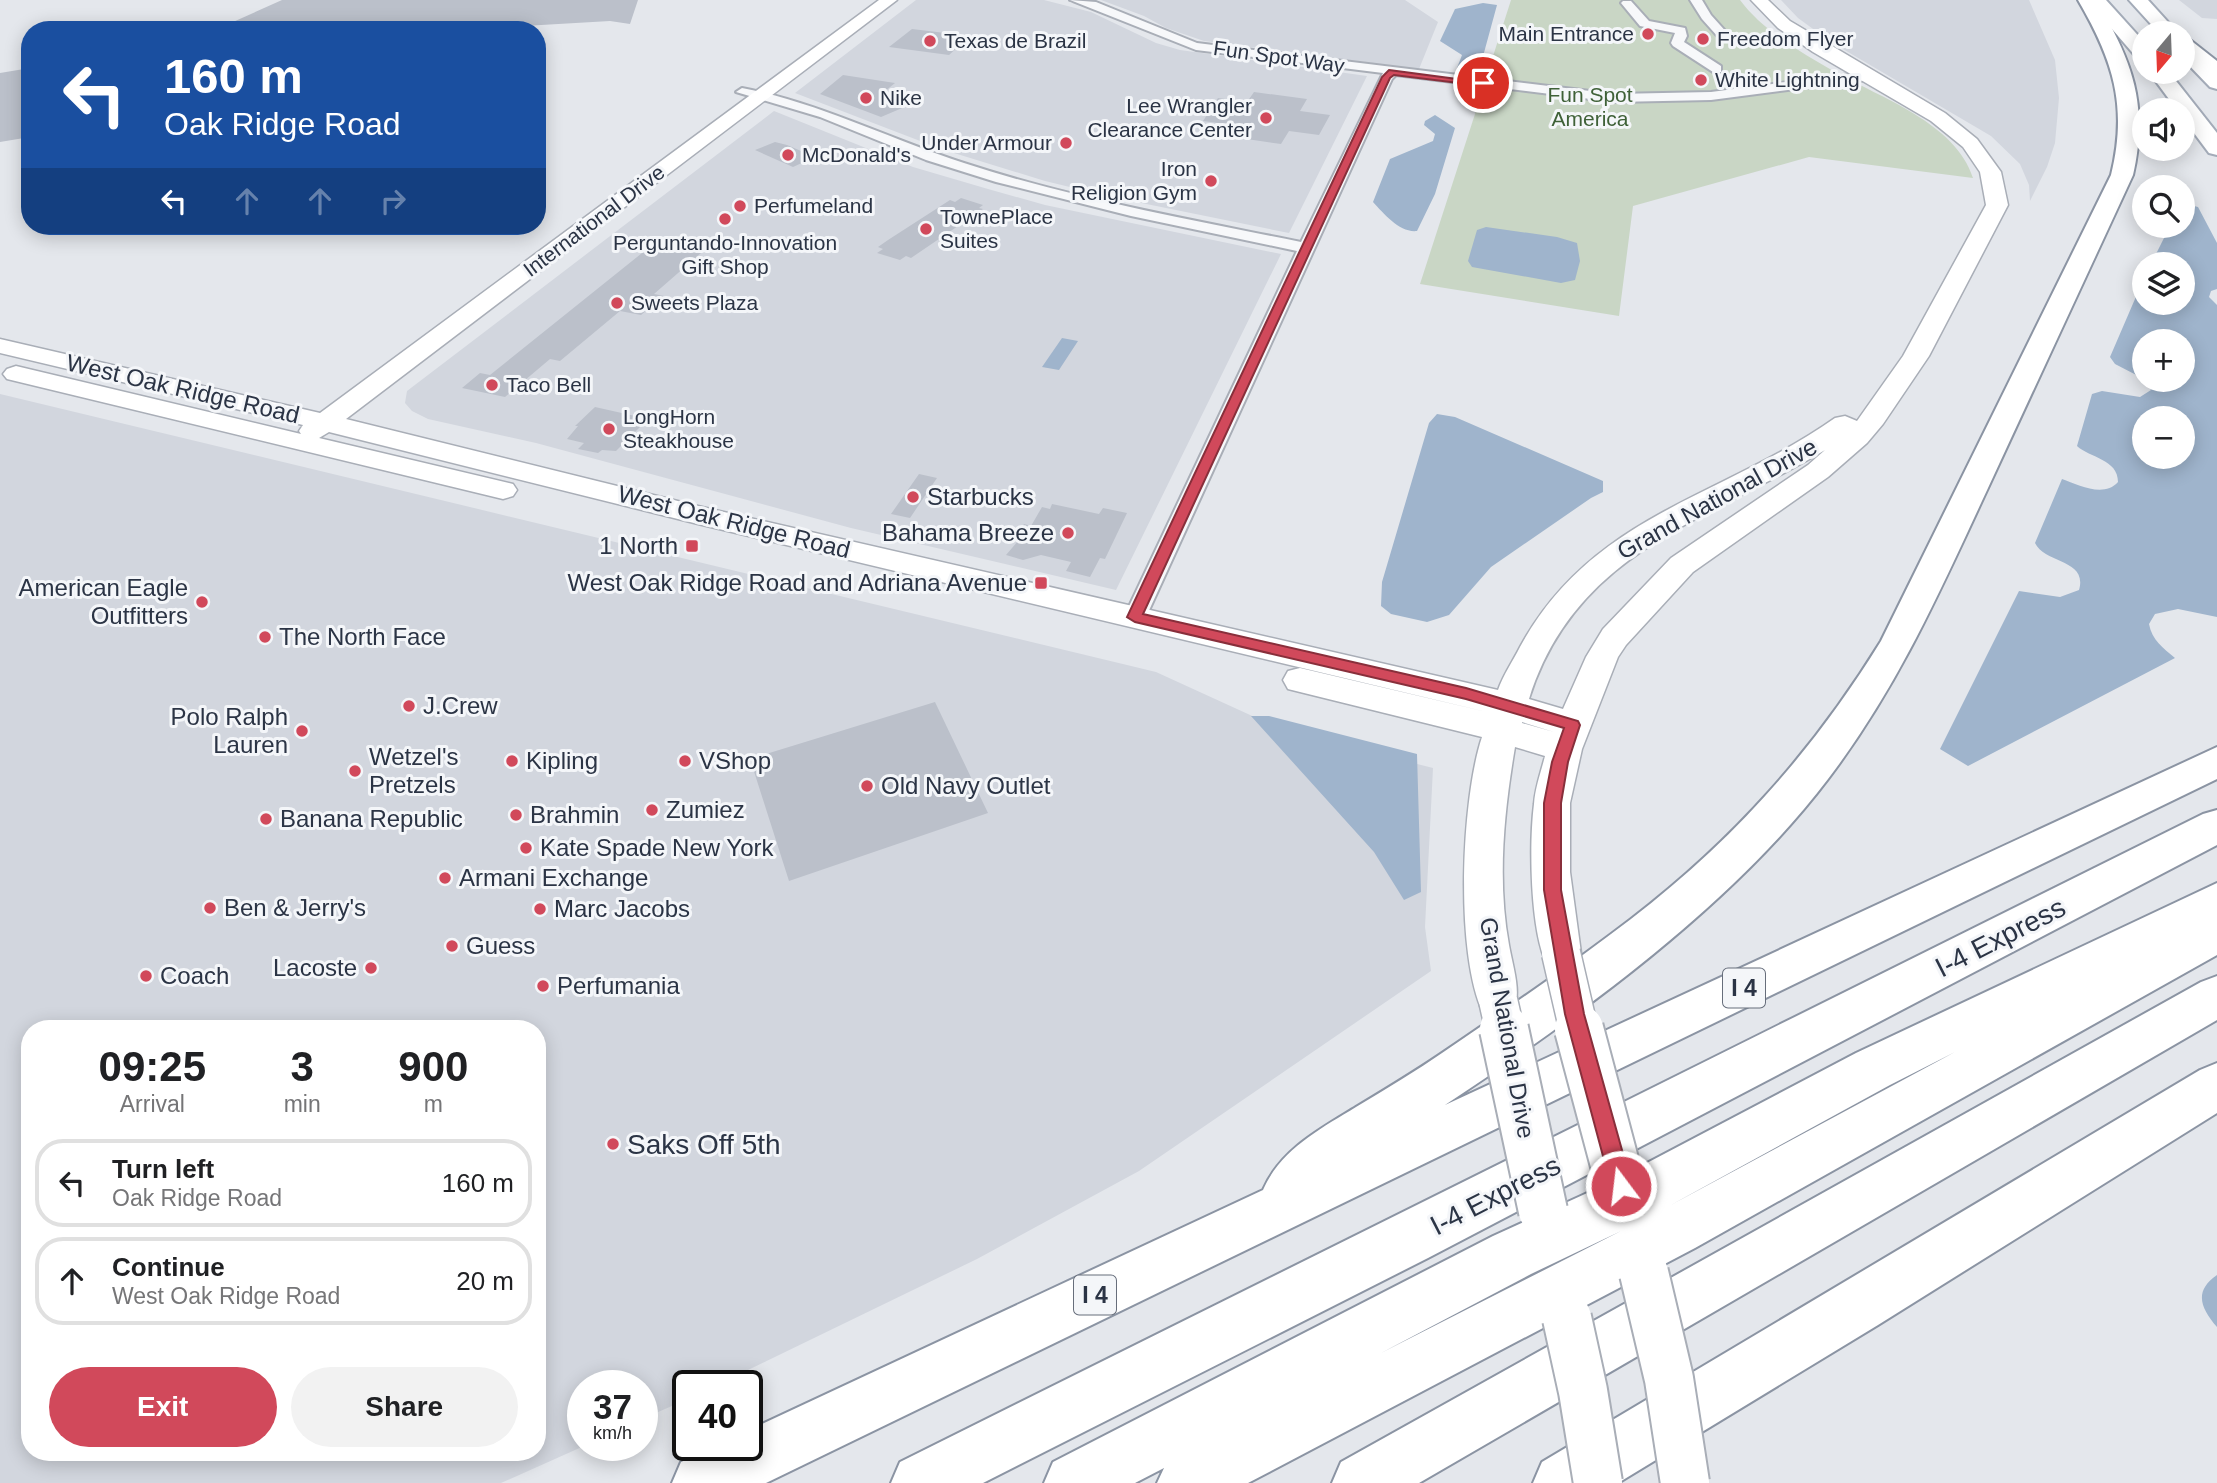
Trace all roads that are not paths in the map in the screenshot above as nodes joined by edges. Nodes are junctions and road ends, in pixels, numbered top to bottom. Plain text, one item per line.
1 (868, 0) edge
2 (889, 0) edge
3 (1076, 0) edge
4 (1696, 0) edge
5 (1759, 0) edge
6 (2087, 0) edge
7 (2096, 0) edge
8 (2138, 0) edge
9 (1627, 3) dead end
10 (2158, 21) edge
11 (1723, 34) dead end
12 (2132, 40) edge
13 (2195, 55) edge
14 (2195, 59) edge
15 (1717, 69) dead end
16 (2217, 71) edge
17 (1392, 72) junction
18 (1866, 76) junction
19 (2217, 83) edge
20 (2168, 84) edge
21 (752, 94) junction
22 (2217, 148) edge
23 (592, 211) junction
24 (1307, 248) junction
25 (0, 346) edge
26 (0, 370) edge
27 (1895, 385) junction
28 (301, 429) junction
29 (1135, 617) junction
30 (1506, 717) junction
31 (1568, 737) junction
32 (2217, 762) edge
33 (2217, 826) edge
34 (2217, 901) edge
35 (2217, 933) edge
36 (2217, 996) edge
37 (2217, 1086) edge
38 (1269, 1211) junction
39 (1631, 1224) junction
40 (1555, 1264) junction
41 (702, 1483) edge
42 (921, 1483) edge
43 (1074, 1483) edge
44 (1186, 1483) edge
45 (1362, 1483) edge
46 (1563, 1483) edge
47 (1598, 1483) edge
48 (1685, 1483) edge

1 - 21 street, International Drive
2 - 21 street, International Drive
3 - 17 street, Fun Spot Way
4 - 11 street
5 - 18 street, Grand National Drive
6 - 38 main road
7 - 12 main road
8 - 10 main road
9 - 15 street
13 - 16 main road
14 - 19 main road
17 - 18 street, Fun Spot Way
17 - 24 street
18 - 27 street, Grand National Drive
20 - 22 main road
21 - 23 street, International Drive
21 - 23 street, International Drive
21 - 24 street
23 - 28 street, International Drive
23 - 28 street, International Drive
24 - 29 street
25 - 28 street, West Oak Ridge Road
26 - 28 street, West Oak Ridge Road
27 - 30 street, Grand National Drive
27 - 31 street, Grand National Drive
28 - 29 street, West Oak Ridge Road
28 - 30 street, West Oak Ridge Road
29 - 30 street, West Oak Ridge Road
30 - 31 street
30 - 40 street, Grand National Drive, bridge
31 - 39 street, Grand National Drive, bridge
32 - 38 main road, I 4
33 - 42 main road, I-4 Express
34 - 39 main road
35 - 39 main road
36 - 45 main road
37 - 46 main road
38 - 41 main road, I 4
39 - 40 main road
39 - 48 street, Grand National Drive, bridge
40 - 43 main road
40 - 44 main road
40 - 47 street, Grand National Drive, bridge

